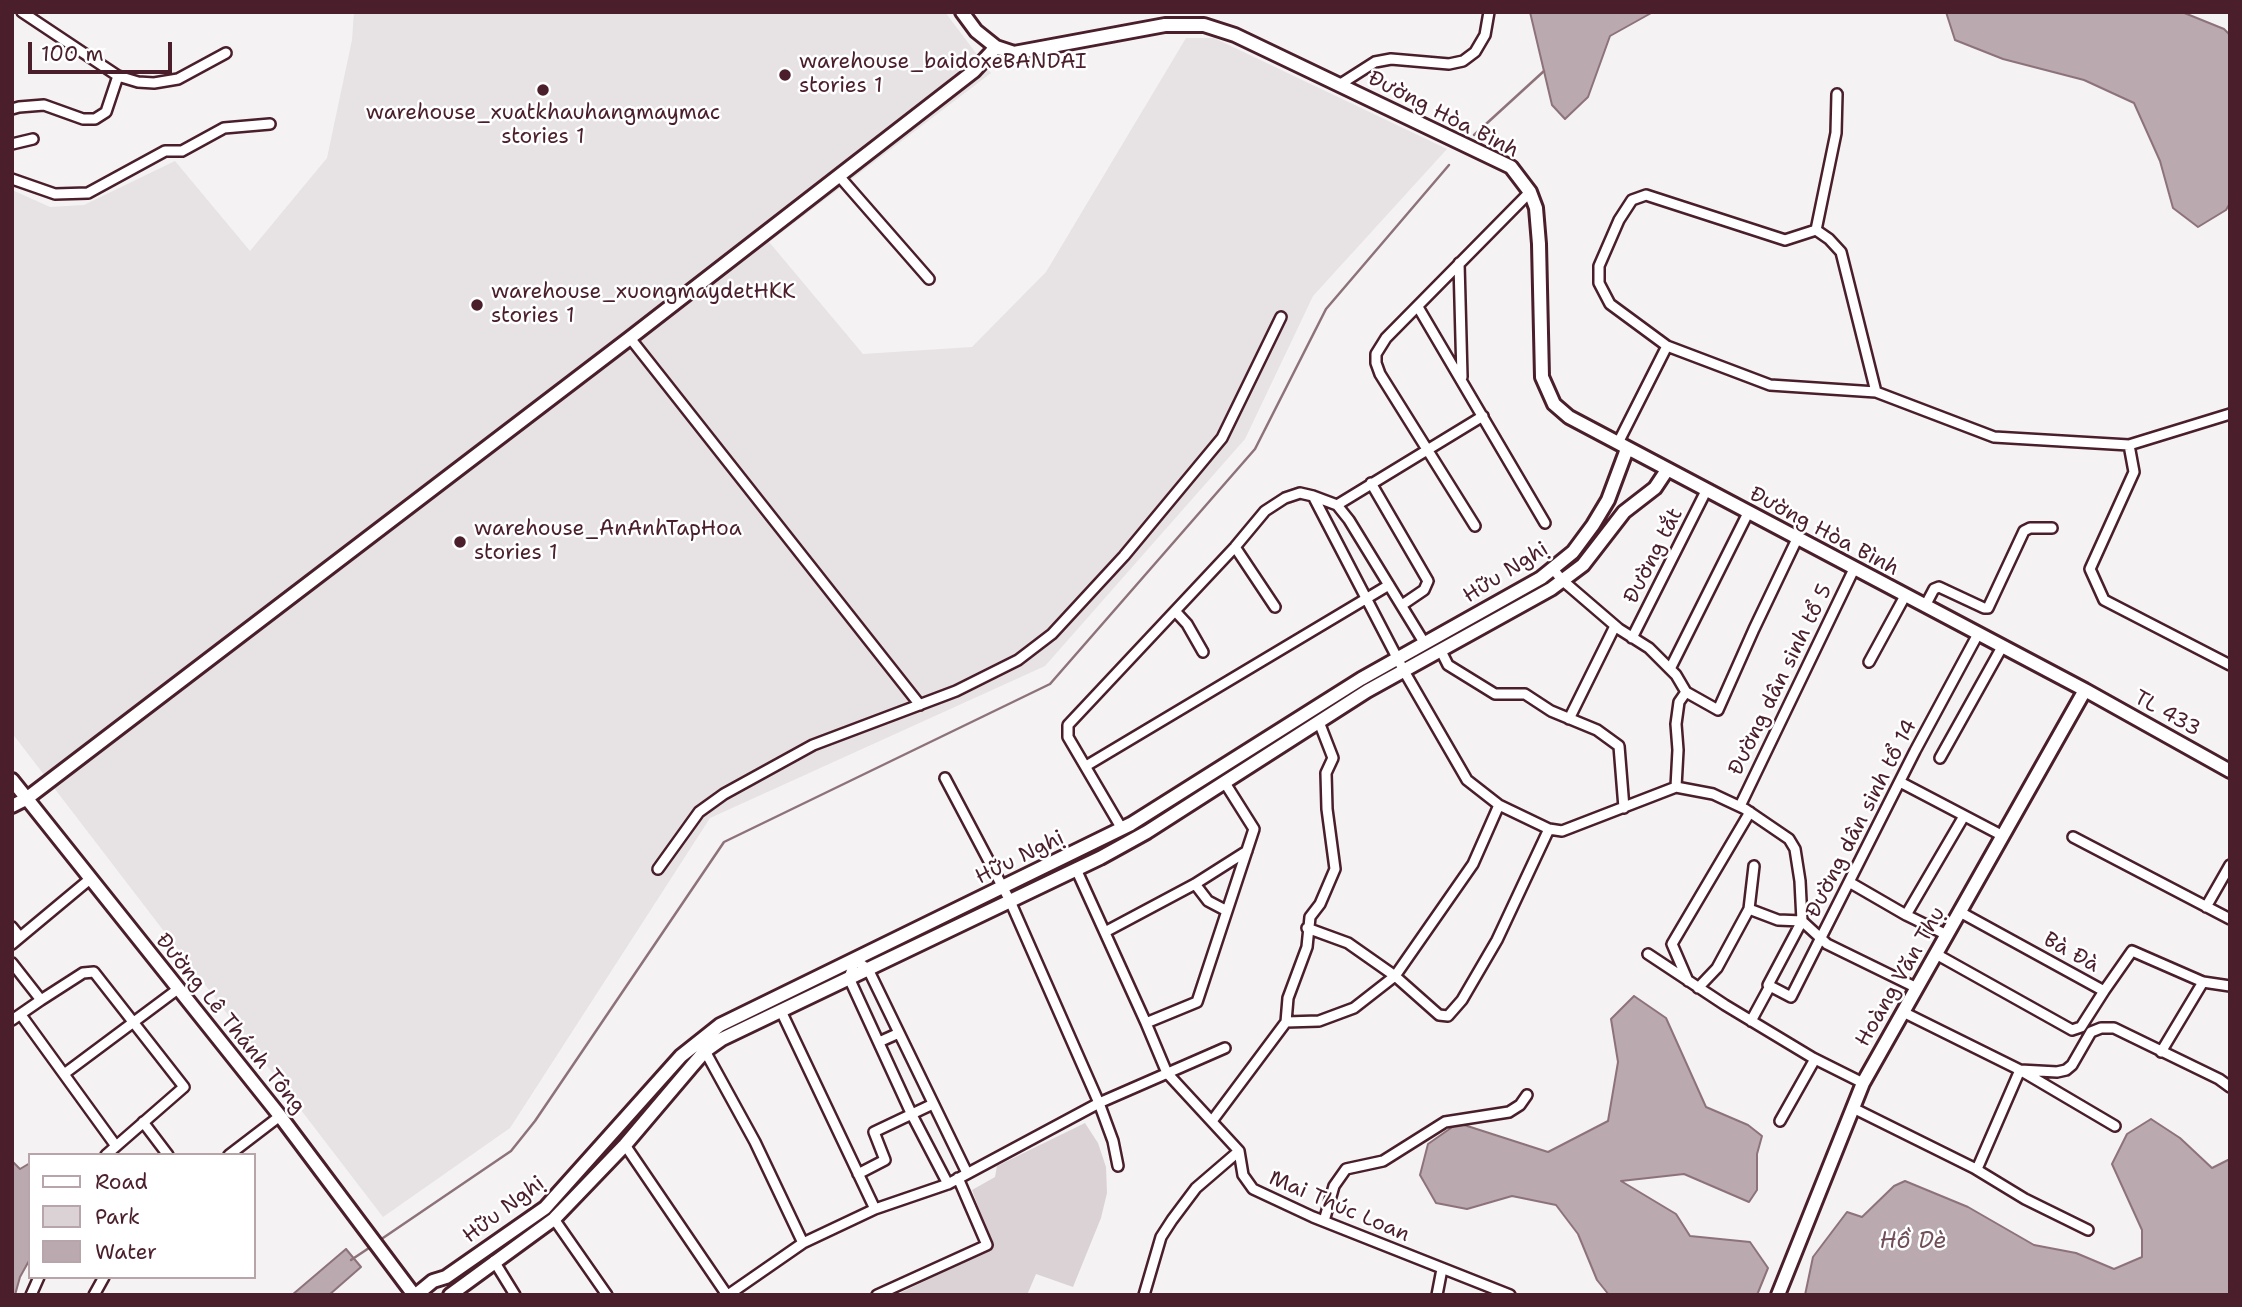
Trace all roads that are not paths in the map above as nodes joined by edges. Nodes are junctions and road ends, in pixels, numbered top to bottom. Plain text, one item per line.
1 (22, 12) edge
2 (962, 12) edge
3 (1489, 12) edge
4 (996, 47) junction
5 (226, 54) dead end
6 (118, 76) junction
7 (1339, 85) junction
8 (1837, 94) dead end
9 (12, 109) edge
10 (270, 124) dead end
11 (33, 139) dead end
12 (12, 144) edge
13 (839, 176) junction
14 (12, 179) edge
15 (1530, 192) junction
16 (1816, 230) junction
17 (1459, 263) junction
18 (929, 279) dead end
19 (1418, 307) junction
20 (1281, 317) dead end
21 (630, 338) junction
22 (1667, 346) junction
23 (1462, 380) junction
24 (1876, 392) junction
25 (2230, 414) edge
26 (1483, 416) junction
27 (2129, 445) junction
28 (1623, 446) junction
29 (1428, 449) junction
30 (1667, 470) junction
31 (1371, 483) junction
32 (1706, 491) junction
33 (1314, 496) junction
34 (1337, 505) junction
35 (1748, 513) junction
36 (1545, 523) dead end
37 (1475, 526) dead end
38 (2052, 528) dead end
39 (1797, 539) junction
40 (1235, 547) junction
41 (1553, 569) junction
42 (1854, 569) junction
43 (1562, 580) junction
44 (1389, 585) junction
45 (1905, 596) junction
46 (1366, 598) junction
47 (1402, 605) junction
48 (1925, 606) junction
49 (1275, 607) dead end
50 (1175, 611) junction
51 (1615, 626) junction
52 (1978, 634) junction
53 (1632, 638) junction
54 (1424, 644) junction
55 (2002, 647) junction
56 (1441, 651) junction
57 (1203, 652) dead end
58 (1397, 659) junction
59 (1869, 662) dead end
60 (2230, 665) edge
61 (1670, 669) junction
62 (1404, 671) junction
63 (2085, 690) junction
64 (1686, 692) junction
65 (920, 705) junction
66 (1569, 719) junction
67 (1320, 722) junction
68 (1940, 758) dead end
69 (1086, 766) junction
70 (2230, 771) edge
71 (945, 778) dead end
72 (12, 780) edge
73 (1899, 782) junction
74 (1225, 783) junction
75 (1676, 787) junction
76 (26, 799) junction
77 (1499, 805) junction
78 (12, 806) edge
79 (1740, 806) junction
80 (1624, 808) junction
81 (1750, 812) junction
82 (1964, 816) junction
83 (1122, 829) junction
84 (1549, 829) junction
85 (2003, 836) junction
86 (2073, 837) dead end
87 (1092, 844) junction
88 (1247, 851) junction
89 (1100, 858) junction
90 (2230, 865) edge
91 (1754, 866) dead end
92 (657, 869) dead end
93 (1076, 869) junction
94 (90, 879) junction
95 (1849, 882) junction
96 (1195, 884) junction
97 (1003, 888) junction
98 (1010, 901) junction
99 (2206, 906) junction
100 (1749, 909) junction
101 (1227, 911) junction
102 (1960, 912) junction
103 (1906, 915) junction
104 (2230, 919) edge
105 (1802, 921) junction
106 (12, 927) edge
107 (1307, 928) junction
108 (1105, 932) junction
109 (1947, 935) junction
110 (1821, 938) junction
111 (16, 940) edge
112 (1648, 954) dead end
113 (1936, 954) junction
114 (855, 960) junction
115 (12, 963) edge
116 (868, 969) junction
117 (1395, 976) junction
118 (849, 978) junction
119 (1688, 981) junction
120 (2203, 982) junction
121 (1769, 986) junction
122 (2230, 986) edge
123 (1698, 988) junction
124 (1917, 988) junction
125 (178, 989) junction
126 (2104, 991) junction
127 (41, 1000) junction
128 (781, 1011) junction
129 (1903, 1012) junction
130 (17, 1018) edge
131 (1751, 1021) junction
132 (133, 1022) junction
133 (1286, 1022) junction
134 (1146, 1023) junction
135 (2084, 1023) junction
136 (899, 1032) junction
137 (2091, 1032) junction
138 (878, 1042) junction
139 (1225, 1048) dead end
140 (705, 1051) junction
141 (2161, 1052) junction
142 (1815, 1059) junction
143 (2020, 1070) junction
144 (1167, 1073) junction
145 (64, 1074) junction
146 (1863, 1083) junction
147 (2230, 1087) edge
148 (1527, 1095) dead end
149 (1099, 1102) junction
150 (933, 1104) junction
151 (1853, 1108) junction
152 (912, 1115) junction
153 (280, 1116) junction
154 (1212, 1121) junction
155 (1780, 1121) dead end
156 (143, 1122) junction
157 (2115, 1126) dead end
158 (625, 1144) junction
159 (116, 1146) junction
160 (1239, 1151) junction
161 (108, 1153) edge
162 (166, 1153) edge
163 (232, 1153) edge
164 (1118, 1166) dead end
165 (1976, 1169) junction
166 (580, 1170) junction
167 (858, 1174) junction
168 (963, 1175) junction
169 (591, 1180) junction
170 (948, 1184) junction
171 (875, 1209) junction
172 (554, 1219) junction
173 (1324, 1221) junction
174 (2088, 1230) dead end
175 (803, 1243) junction
176 (494, 1261) junction
177 (1442, 1269) junction
178 (38, 1279) edge
179 (103, 1279) edge
180 (31, 1295) edge
181 (94, 1295) edge
182 (415, 1295) edge
183 (450, 1295) edge
184 (515, 1295) edge
185 (607, 1295) edge
186 (727, 1295) edge
187 (877, 1295) edge
188 (1144, 1295) edge
189 (1437, 1295) edge
190 (1510, 1295) edge
191 (1778, 1295) edge

1 - 6 street
2 - 4 main road
3 - 7 street
4 - 7 main road, Đường Hòa Bình
4 - 13 main road
5 - 6 street
6 - 9 street
7 - 15 main road, Đường Hòa Bình
8 - 16 street
10 - 14 street
11 - 12 street
13 - 18 street
13 - 21 main road
15 - 17 street
15 - 28 main road, Đường Hòa Bình
16 - 22 street
16 - 24 street
17 - 19 street
17 - 23 street
19 - 23 street
19 - 29 street
20 - 65 street
21 - 65 street
21 - 76 main road
22 - 24 street
22 - 28 street
23 - 26 street
24 - 27 street
25 - 27 street
26 - 29 street
26 - 36 street
27 - 60 street
28 - 30 main road, Đường Hòa Bình
28 - 41 main road, Hữu Nghị
29 - 31 street
29 - 37 street
30 - 32 main road, Đường Hòa Bình
30 - 43 main road, Hữu Nghị
31 - 34 street
31 - 47 street
32 - 35 main road, Đường Hòa Bình
32 - 53 street, Đường tắt
33 - 34 street
33 - 40 street
33 - 46 street
34 - 44 street
35 - 39 main road, Đường Hòa Bình
35 - 61 street
38 - 48 street
39 - 42 main road, Đường Hòa Bình
39 - 64 street
40 - 49 street
40 - 50 street
41 - 43 street
41 - 54 main road, Hữu Nghị
42 - 45 main road, Đường Hòa Bình
42 - 79 street, Đường dân sinh tổ 5
43 - 51 street
43 - 56 main road, Hữu Nghị
44 - 46 street
44 - 47 street
45 - 48 main road, Đường Hòa Bình
45 - 59 street
46 - 58 street
46 - 69 street
47 - 54 street
48 - 52 main road, Đường Hòa Bình
50 - 57 street
50 - 69 street
51 - 53 street
51 - 66 street
52 - 55 main road, Đường Hòa Bình
52 - 73 street, Đường dân sinh tổ 14
53 - 61 street
54 - 58 main road, Hữu Nghị
55 - 63 main road, Đường Hòa Bình
55 - 68 street
56 - 62 main road, Hữu Nghị
56 - 66 street
58 - 62 street
58 - 83 main road, Hữu Nghị
61 - 64 street
62 - 67 main road, Hữu Nghị
62 - 77 street
63 - 70 main road, TL 433
63 - 85 main road, Hoàng Văn Thụ
64 - 75 street
65 - 92 street
66 - 80 street
67 - 74 main road, Hữu Nghị
67 - 107 street
69 - 83 street
71 - 97 street
72 - 76 main road, Đường Lê Thánh Tông
73 - 82 street
73 - 95 street, Đường dân sinh tổ 14
74 - 88 street
74 - 89 main road, Hữu Nghị
75 - 79 street
75 - 80 street
76 - 78 main road
76 - 94 main road, Đường Lê Thánh Tông
77 - 84 street
77 - 117 street
79 - 81 street
80 - 84 street
81 - 105 street
81 - 119 street
82 - 85 street
82 - 103 street
83 - 87 main road, Hữu Nghị
84 - 117 street
85 - 102 main road, Hoàng Văn Thụ
86 - 99 street
87 - 89 main road
87 - 97 main road, Hữu Nghị
88 - 96 street
88 - 101 street
89 - 93 main road, Hữu Nghị
90 - 99 street
91 - 100 street
93 - 98 main road, Hữu Nghị
93 - 108 street
94 - 111 street
94 - 125 main road, Đường Lê Thánh Tông
95 - 103 street
95 - 110 street, Đường dân sinh tổ 14
96 - 101 street
96 - 108 street
97 - 98 street
97 - 114 main road, Hữu Nghị
98 - 116 main road, Hữu Nghị
98 - 149 street
99 - 104 street
100 - 105 street
100 - 123 street
101 - 134 street
102 - 109 main road, Hoàng Văn Thụ
102 - 126 street, Bà Đà
103 - 109 street
105 - 110 street
105 - 121 street
106 - 111 street
107 - 117 street
107 - 133 street
108 - 134 street
109 - 113 main road, Hoàng Văn Thụ
110 - 121 street, Đường dân sinh tổ 14
110 - 124 street
112 - 119 street
113 - 124 main road, Hoàng Văn Thụ
113 - 135 street
114 - 116 street
114 - 118 street
114 - 166 main road, Hữu Nghị
115 - 127 street
116 - 118 main road, Hữu Nghị
116 - 136 street
117 - 133 street
118 - 128 main road, Hữu Nghị
118 - 138 street
119 - 123 street
120 - 122 street, Bà Đà
120 - 126 street, Bà Đà
120 - 141 street
121 - 131 street
123 - 131 street
124 - 129 main road, Hoàng Văn Thụ
125 - 132 street
125 - 153 main road, Đường Lê Thánh Tông
126 - 135 street
127 - 130 street
127 - 132 street
128 - 140 main road, Hữu Nghị
128 - 167 street
129 - 143 street
129 - 146 main road, Hoàng Văn Thụ
130 - 145 street
131 - 142 street
132 - 145 street
132 - 156 street
133 - 154 street
134 - 144 street
135 - 137 street
136 - 138 street
136 - 150 street
137 - 141 street
137 - 143 street
138 - 152 street
139 - 144 street
140 - 158 main road, Hữu Nghị
140 - 175 street
141 - 147 street
142 - 146 street
142 - 155 street
143 - 157 street
143 - 165 street
144 - 149 street
144 - 154 street, Mai Thúc Loan
145 - 159 street
146 - 151 main road, Hoàng Văn Thụ
148 - 173 street
149 - 164 street
149 - 168 street
150 - 152 street
150 - 168 street
151 - 165 street
151 - 191 main road, Hoàng Văn Thụ
152 - 167 street
152 - 170 street
153 - 163 street
153 - 182 main road, Đường Lê Thánh Tông
154 - 160 street, Mai Thúc Loan
156 - 159 street
156 - 162 street
158 - 169 main road, Hữu Nghị
158 - 186 street
159 - 161 street
160 - 173 street, Mai Thúc Loan
160 - 188 street
165 - 174 street
166 - 169 main road
166 - 182 main road, Hữu Nghị
167 - 171 street
168 - 170 street
168 - 187 street
169 - 172 main road, Hữu Nghị
170 - 171 street
171 - 175 street
172 - 176 main road, Hữu Nghị
172 - 185 street
173 - 177 street, Mai Thúc Loan
175 - 186 street
176 - 183 main road, Hữu Nghị
176 - 184 street
177 - 189 street
177 - 190 street, Mai Thúc Loan
178 - 180 street
179 - 181 street

